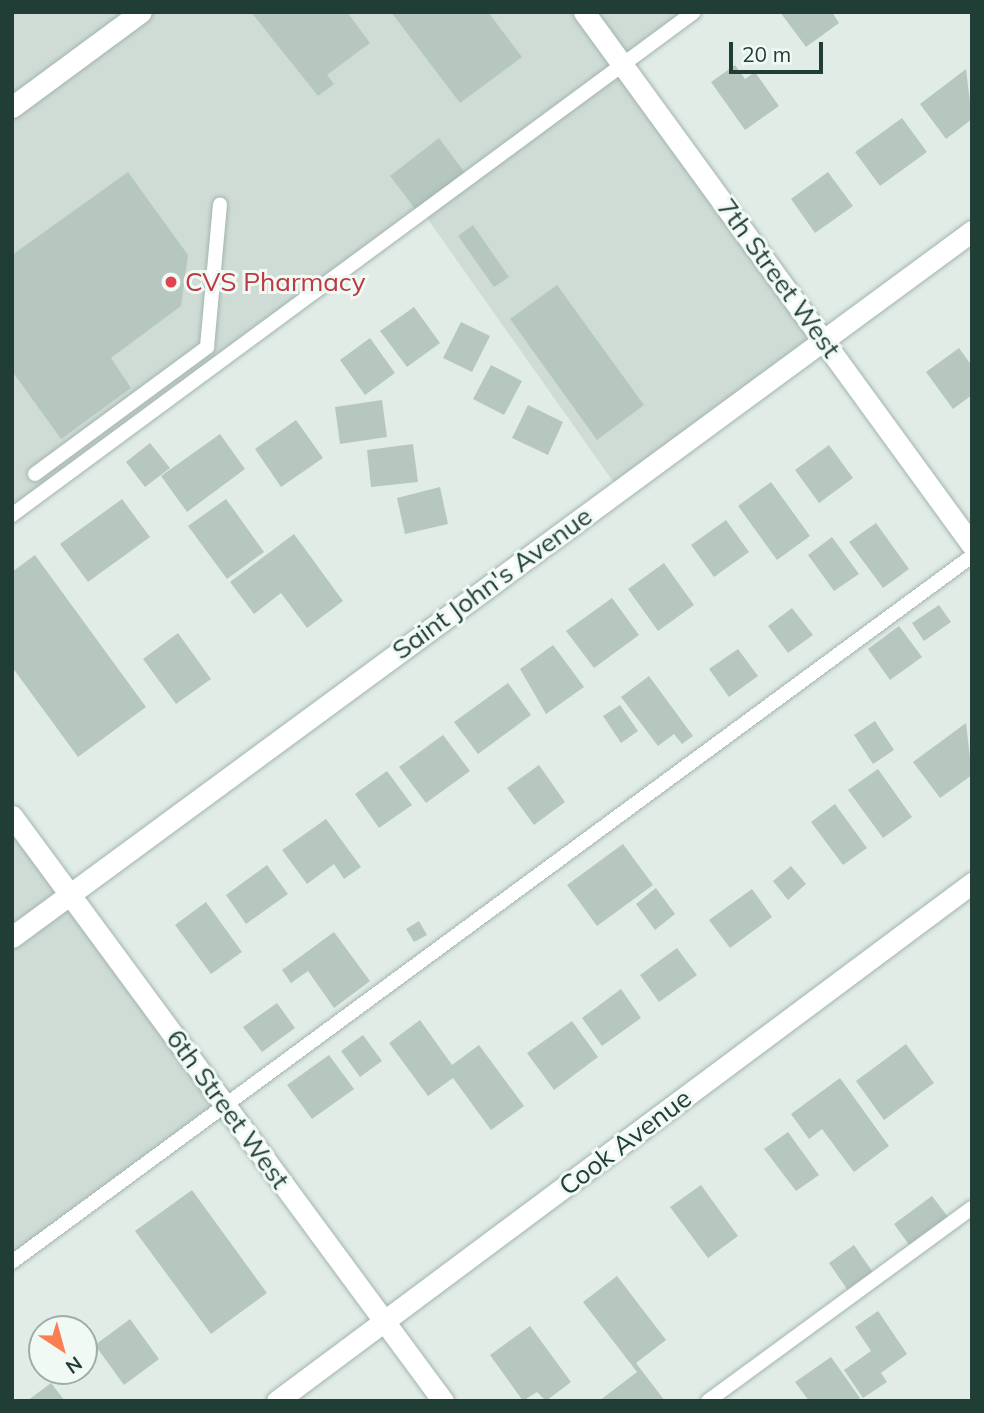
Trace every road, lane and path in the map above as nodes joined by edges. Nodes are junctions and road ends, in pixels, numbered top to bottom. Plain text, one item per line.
1 (141, 12) edge
2 (584, 12) edge
3 (694, 12) edge
4 (622, 63) junction
5 (12, 107) edge
6 (220, 205) dead end
7 (972, 231) edge
8 (824, 339) junction
9 (35, 474) dead end
10 (12, 514) edge
11 (972, 545) edge
12 (972, 556) edge
13 (12, 816) edge
14 (972, 883) edge
15 (70, 894) junction
16 (12, 937) edge
17 (225, 1105) junction
18 (972, 1208) edge
19 (12, 1262) edge
20 (385, 1322) junction
21 (277, 1401) edge
22 (443, 1401) edge
23 (708, 1401) edge

1 - 5 street
2 - 4 street, 7th Street West
3 - 4 lane
4 - 8 street, 7th Street West
4 - 10 lane
6 - 9 lane
7 - 8 street, Saint John's Avenue
8 - 11 street, 7th Street West
8 - 15 street, Saint John's Avenue
12 - 17 lane
13 - 15 street, 6th Street West
14 - 20 street, Cook Avenue
15 - 16 street, Saint John's Avenue
15 - 17 street, 6th Street West
17 - 19 lane
17 - 20 street, 6th Street West
18 - 23 lane
20 - 21 street, Cook Avenue
20 - 22 street, 6th Street West

